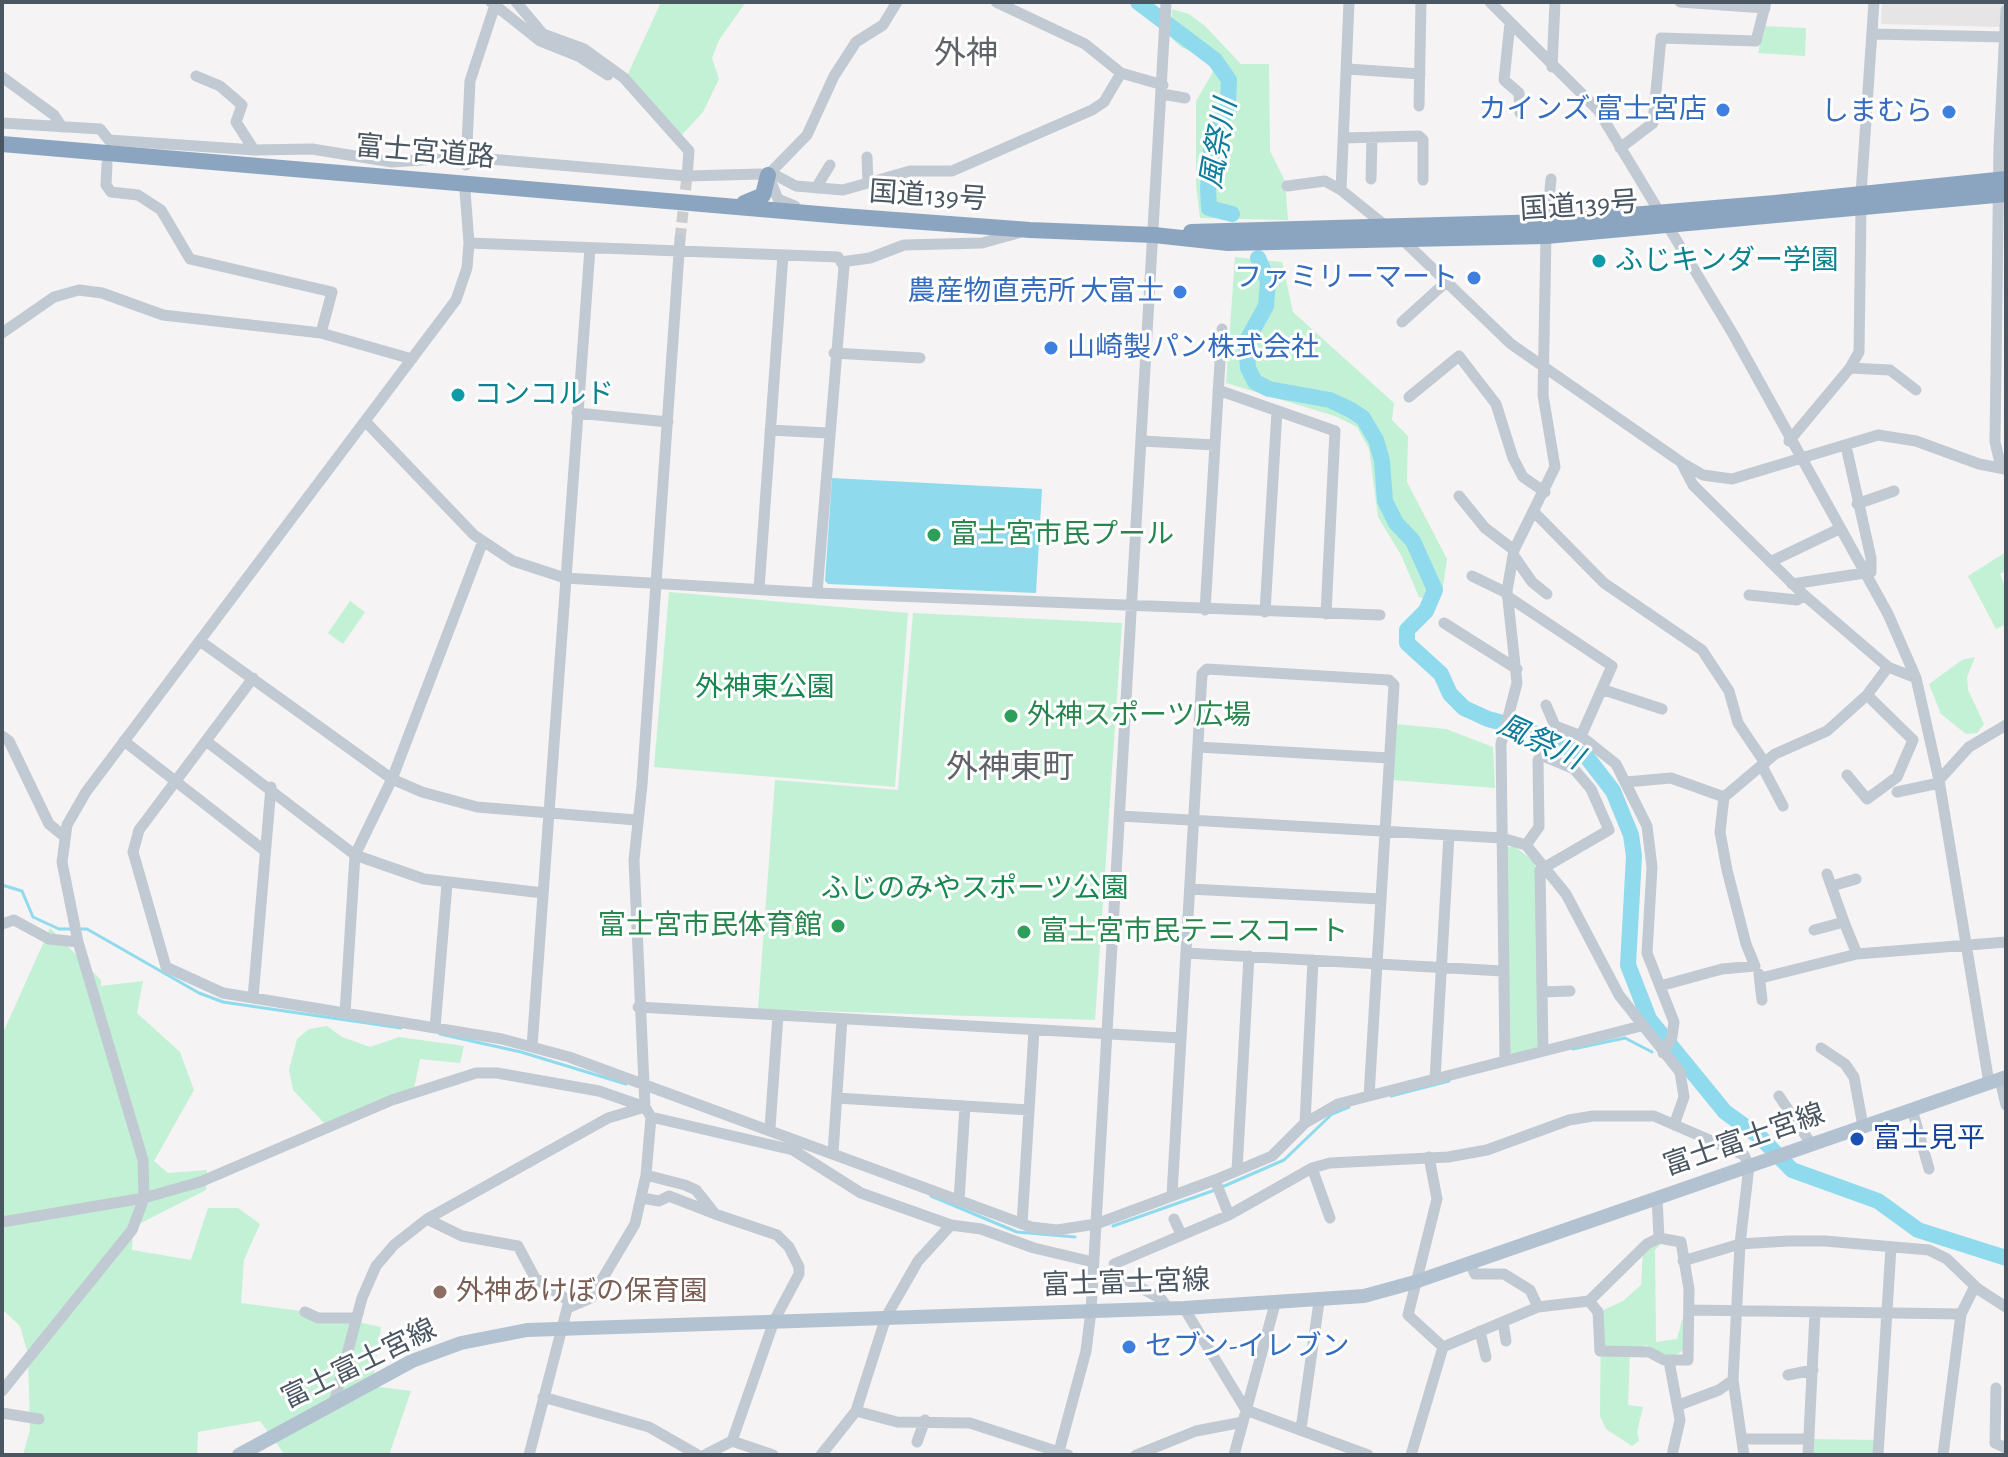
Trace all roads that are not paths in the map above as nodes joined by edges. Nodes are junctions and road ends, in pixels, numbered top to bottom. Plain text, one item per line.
1 (516, 2) edge
2 (897, 2) edge
3 (996, 2) edge
4 (1349, 2) edge
5 (1421, 2) edge
6 (1490, 2) edge
7 (1555, 2) edge
8 (1680, 2) edge
9 (1874, 2) edge
10 (1712, 3) edge
11 (494, 4) edge
12 (1766, 5) edge
13 (1166, 8) edge
14 (2006, 10) edge
15 (1510, 23) junction
16 (1874, 34) junction
17 (2005, 37) edge
18 (2005, 61) edge
19 (1552, 67) junction
20 (1348, 69) junction
21 (1121, 73) junction
22 (1420, 74) junction
23 (196, 76) dead end
24 (2, 77) edge
25 (1163, 89) junction
26 (636, 91) junction
27 (1185, 98) dead end
28 (1419, 106) dead end
29 (1520, 113) dead end
30 (2, 123) edge
31 (62, 127) junction
32 (1372, 137) junction
33 (1344, 138) junction
34 (2, 144) edge
35 (1620, 148) junction
36 (254, 150) junction
37 (867, 157) dead end
38 (466, 161) junction
39 (107, 164) dead end
40 (830, 165) dead end
41 (768, 175) junction
42 (687, 176) junction
43 (1371, 179) dead end
44 (1551, 179) dead end
45 (1423, 180) dead end
46 (868, 183) junction
47 (1287, 186) dead end
48 (2003, 187) edge
49 (816, 188) junction
50 (1341, 190) junction
51 (465, 191) dead end
52 (1861, 202) junction
53 (735, 204) junction
54 (842, 216) junction
55 (1664, 220) junction
56 (1387, 228) junction
57 (1547, 229) junction
58 (1030, 230) junction
59 (1154, 235) junction
60 (1403, 240) junction
61 (469, 243) junction
62 (680, 245) junction
63 (590, 248) junction
64 (783, 255) junction
65 (841, 262) junction
66 (1445, 283) junction
67 (1402, 322) dead end
68 (1222, 329) dead end
69 (2, 333) edge
70 (321, 333) junction
71 (834, 353) junction
72 (920, 358) dead end
73 (412, 359) junction
74 (1542, 366) junction
75 (1850, 368) junction
76 (1218, 390) junction
77 (1916, 390) dead end
78 (1409, 397) dead end
79 (1277, 411) junction
80 (577, 413) junction
81 (365, 421) junction
82 (668, 422) junction
83 (770, 430) junction
84 (828, 433) junction
85 (1142, 441) junction
86 (1789, 441) junction
87 (1215, 445) junction
88 (1846, 446) junction
89 (1800, 461) junction
90 (1681, 462) junction
91 (2003, 468) edge
92 (1894, 491) dead end
93 (1545, 492) junction
94 (1459, 496) dead end
95 (1857, 504) junction
96 (1535, 513) junction
97 (1839, 529) junction
98 (483, 541) junction
99 (1514, 553) junction
100 (1770, 562) junction
101 (1864, 573) junction
102 (1472, 576) dead end
103 (565, 578) junction
104 (656, 583) junction
105 (1792, 584) junction
106 (759, 589) junction
107 (817, 593) junction
108 (1547, 594) dead end
109 (1507, 595) junction
110 (1749, 595) dead end
111 (1804, 595) junction
112 (1132, 607) junction
113 (1205, 610) junction
114 (1265, 612) junction
115 (1326, 614) junction
116 (1380, 615) dead end
117 (1444, 623) dead end
118 (200, 641) junction
119 (1888, 667) junction
120 (1517, 669) junction
121 (253, 678) junction
122 (1916, 678) junction
123 (1604, 690) junction
124 (1867, 695) junction
125 (1546, 705) dead end
126 (1662, 709) dead end
127 (2006, 725) edge
128 (2, 736) edge
129 (1581, 736) junction
130 (124, 741) junction
131 (206, 741) junction
132 (1198, 747) junction
133 (1389, 758) junction
134 (1764, 765) junction
135 (1847, 775) dead end
136 (392, 779) junction
137 (176, 781) junction
138 (1626, 782) junction
139 (1939, 782) junction
140 (271, 787) junction
141 (1897, 792) dead end
142 (1724, 797) junction
143 (1783, 806) dead end
144 (549, 813) junction
145 (1120, 816) junction
146 (636, 820) junction
147 (1194, 820) junction
148 (1385, 831) junction
149 (1449, 835) junction
150 (65, 837) junction
151 (1502, 838) junction
152 (1526, 845) junction
153 (265, 851) junction
154 (355, 855) junction
155 (1544, 865) junction
156 (1827, 874) dead end
157 (1856, 879) dead end
158 (447, 884) junction
159 (1832, 886) junction
160 (1190, 889) junction
161 (543, 893) junction
162 (1380, 899) junction
163 (1844, 922) junction
164 (2, 924) edge
165 (1814, 930) dead end
166 (78, 942) junction
167 (2006, 942) edge
168 (1969, 945) junction
169 (1186, 953) junction
170 (1857, 954) junction
171 (1249, 956) junction
172 (1313, 960) junction
173 (1377, 963) junction
174 (1755, 966) junction
175 (1441, 967) junction
176 (1502, 971) junction
177 (1761, 978) junction
178 (1660, 986) junction
179 (1570, 991) dead end
180 (1542, 992) junction
181 (253, 998) junction
182 (1762, 1000) dead end
183 (638, 1007) junction
184 (345, 1013) junction
185 (778, 1015) junction
186 (842, 1019) junction
187 (1641, 1026) junction
188 (435, 1028) junction
189 (1034, 1030) junction
190 (1108, 1034) junction
191 (1181, 1038) junction
192 (532, 1047) junction
193 (1821, 1048) dead end
194 (1543, 1051) junction
195 (1664, 1052) junction
196 (1505, 1061) junction
197 (1435, 1079) junction
198 (1998, 1080) edge
199 (644, 1083) junction
200 (1369, 1096) junction
201 (1779, 1096) dead end
202 (837, 1098) junction
203 (2006, 1105) edge
204 (965, 1106) junction
205 (1912, 1109) junction
206 (1029, 1110) junction
207 (648, 1112) junction
208 (1305, 1123) junction
209 (1674, 1125) junction
210 (1863, 1126) junction
211 (770, 1128) junction
212 (1812, 1145) junction
213 (833, 1153) junction
214 (1429, 1157) junction
215 (1749, 1166) junction
216 (1312, 1168) junction
217 (1929, 1169) dead end
218 (1237, 1170) junction
219 (646, 1175) junction
220 (1215, 1180) junction
221 (1172, 1195) junction
222 (144, 1198) junction
223 (642, 1198) junction
224 (1657, 1198) junction
225 (959, 1201) junction
226 (986, 1212) junction
227 (715, 1214) junction
228 (1229, 1215) junction
229 (1330, 1218) dead end
230 (427, 1219) junction
231 (1174, 1219) dead end
232 (2, 1222) edge
233 (1022, 1224) junction
234 (1096, 1224) junction
235 (951, 1225) junction
236 (981, 1229) junction
237 (1181, 1234) junction
238 (1659, 1238) junction
239 (1740, 1244) junction
240 (1891, 1247) junction
241 (1683, 1261) junction
242 (1093, 1262) junction
243 (1470, 1263) junction
244 (1415, 1282) junction
245 (1975, 1286) junction
246 (1589, 1301) junction
247 (1319, 1302) junction
248 (1275, 1304) junction
249 (570, 1307) junction
250 (1538, 1307) junction
251 (2006, 1307) edge
252 (1176, 1308) junction
253 (1690, 1310) junction
254 (1737, 1310) junction
255 (1091, 1311) junction
256 (305, 1312) dead end
257 (1815, 1312) junction
258 (1888, 1313) junction
259 (1961, 1314) junction
260 (886, 1317) junction
261 (356, 1318) junction
262 (774, 1321) junction
263 (1503, 1322) junction
264 (563, 1327) junction
265 (1480, 1331) junction
266 (1506, 1341) dead end
267 (1443, 1347) junction
268 (1486, 1357) dead end
269 (1669, 1361) junction
270 (1813, 1370) junction
271 (1788, 1375) dead end
272 (1733, 1380) junction
273 (1996, 1388) dead end
274 (2, 1391) edge
275 (543, 1397) junction
276 (334, 1403) junction
277 (1679, 1405) junction
278 (856, 1411) junction
279 (2, 1413) edge
280 (1245, 1416) junction
281 (39, 1419) dead end
282 (925, 1420) junction
283 (1301, 1429) junction
284 (1742, 1439) junction
285 (1809, 1439) junction
286 (732, 1441) junction
287 (917, 1442) dead end
288 (2006, 1448) edge
289 (1062, 1454) edge
290 (239, 1455) edge
291 (529, 1455) edge
292 (698, 1455) edge
293 (705, 1455) edge
294 (773, 1455) edge
295 (821, 1455) edge
296 (1136, 1455) edge
297 (1234, 1455) edge
298 (1368, 1455) edge
299 (1411, 1455) edge
300 (1672, 1455) edge
301 (1744, 1455) edge
302 (1808, 1455) edge
303 (1878, 1455) edge
304 (1943, 1455) edge

1 - 26 street
2 - 41 street
3 - 21 street
4 - 20 street
5 - 22 street
6 - 15 street
7 - 19 street
8 - 10 street
9 - 16 street
10 - 12 street
11 - 26 street
11 - 38 street
12 - 35 street
13 - 25 street
14 - 17 street
15 - 19 street
15 - 29 street
16 - 17 street
16 - 52 street
17 - 18 street
18 - 48 street
19 - 35 street
20 - 22 street
20 - 33 street
21 - 25 street
21 - 46 street
22 - 28 street
23 - 36 street
24 - 31 street
25 - 27 street
25 - 59 street
26 - 42 street
30 - 31 street
31 - 36 street
32 - 33 street
32 - 43 street
32 - 45 street
33 - 50 street
34 - 53 highway, 富士宮道路
35 - 55 street
36 - 38 street
37 - 46 street
38 - 42 street
39 - 70 street
40 - 49 street
41 - 42 street
41 - 49 street
41 - 53 highway
41 - 54 street
44 - 57 street
46 - 49 street
47 - 50 street
48 - 52 highway, 国道139号
48 - 91 street
50 - 56 street
51 - 61 street
52 - 55 highway, 国道139号
52 - 75 street
53 - 54 highway, 富士宮道路
54 - 58 highway, 国道139号
55 - 57 highway, 国道139号
55 - 86 street
56 - 57 highway, 国道139号
56 - 59 highway, 国道139号
57 - 60 highway, 国道139号
57 - 74 street
58 - 59 highway, 国道139号
58 - 65 street
59 - 60 highway, 国道139号
59 - 85 street
60 - 66 street
61 - 63 street
61 - 73 street
62 - 63 street
62 - 64 street
62 - 82 street
63 - 80 street
64 - 65 street
64 - 83 street
65 - 71 street
66 - 67 street
66 - 74 street
68 - 76 street
69 - 70 street
70 - 73 street
71 - 72 street
71 - 84 street
73 - 81 street
74 - 90 street
74 - 93 street
75 - 77 street
75 - 86 street
76 - 79 street
76 - 87 street
78 - 93 street
79 - 114 street
79 - 115 street
80 - 82 street
80 - 103 street
81 - 98 street
81 - 118 street
82 - 104 street
83 - 84 street
83 - 106 street
84 - 107 street
85 - 87 street
85 - 112 street
86 - 89 street
87 - 113 street
88 - 89 street
88 - 91 street
88 - 95 street
89 - 90 street
89 - 97 street
90 - 100 street
92 - 95 street
93 - 96 street
94 - 99 street
95 - 101 street
96 - 99 street
96 - 134 street
97 - 100 street
97 - 101 street
98 - 103 street
98 - 136 street
99 - 108 street
99 - 109 street
100 - 105 street
101 - 105 street
101 - 122 street
102 - 109 street
103 - 104 street
103 - 144 street
104 - 106 street
104 - 146 street
105 - 111 street
106 - 107 street
107 - 112 street
109 - 120 street
109 - 123 street
110 - 111 street
111 - 119 street
112 - 113 street
112 - 145 street
113 - 114 street
114 - 115 street
115 - 116 street
117 - 120 street
118 - 121 street
118 - 130 street
119 - 122 street
119 - 124 street
120 - 151 street
121 - 131 street
121 - 136 street
122 - 139 street
123 - 126 street
123 - 129 street
124 - 134 street
124 - 135 street
125 - 129 street
127 - 139 street
128 - 150 street
129 - 138 street
130 - 137 street
130 - 150 street
131 - 137 street
131 - 140 street
132 - 133 street
132 - 133 street
132 - 147 street
133 - 148 street
134 - 142 street
134 - 143 street
136 - 144 street
136 - 154 street
137 - 153 street
137 - 181 street
138 - 142 street
138 - 178 street
139 - 141 street
139 - 168 street
140 - 153 street
140 - 154 street
142 - 174 street
144 - 146 street
144 - 161 street
145 - 147 street
145 - 190 street
146 - 183 street
147 - 148 street
147 - 160 street
148 - 149 street
148 - 162 street
149 - 151 street
149 - 175 street
150 - 166 street
151 - 152 street
151 - 176 street
152 - 155 street
152 - 155 street
153 - 181 street
154 - 158 street
154 - 184 street
155 - 180 street
155 - 187 street
156 - 159 street
157 - 159 street
158 - 161 street
158 - 188 street
159 - 163 street
160 - 162 street
160 - 169 street
161 - 192 street
162 - 173 street
163 - 165 street
163 - 170 street
164 - 166 street
166 - 222 street
167 - 168 street
168 - 170 street
168 - 198 street
169 - 171 street
169 - 191 street
170 - 177 street
171 - 172 street
171 - 218 street
172 - 173 street
172 - 208 street
173 - 175 street
173 - 200 street
174 - 177 street
174 - 178 street
175 - 176 street
175 - 197 street
176 - 196 street
177 - 182 street
178 - 195 street
179 - 180 street
180 - 194 street
181 - 184 street
183 - 185 street
183 - 199 street
184 - 188 street
185 - 186 street
185 - 211 street
186 - 189 street
186 - 202 street
187 - 194 street
187 - 195 street
188 - 192 street
189 - 190 street
189 - 206 street
190 - 191 street
190 - 234 street
191 - 221 street
192 - 199 street
193 - 210 street
194 - 196 street
195 - 209 street
196 - 197 street
197 - 200 street
198 - 203 street
198 - 205 main road, 富士富士宮線
199 - 207 street
199 - 211 street
200 - 208 street
201 - 212 street
202 - 204 street
202 - 213 street
204 - 206 street
204 - 225 street
205 - 210 main road, 富士富士宮線
205 - 217 street
206 - 233 street
207 - 219 street
207 - 222 street
207 - 230 street
207 - 235 street
208 - 218 street
209 - 214 street
209 - 215 street
210 - 212 main road, 富士富士宮線
211 - 213 street
212 - 215 main road, 富士富士宮線
213 - 225 street
214 - 216 street
214 - 244 street
215 - 224 main road, 富士富士宮線
215 - 239 street
216 - 228 street
216 - 229 street
218 - 220 street
219 - 223 street
219 - 227 street
220 - 221 street
220 - 228 street
221 - 234 street
222 - 232 street
222 - 274 street
223 - 227 street
223 - 249 street
224 - 238 street
224 - 243 main road, 富士富士宮線
225 - 226 street
226 - 233 street
226 - 236 street
227 - 262 street
228 - 237 street
230 - 249 street
230 - 261 street
231 - 237 street
233 - 234 street
234 - 242 street
235 - 236 street
235 - 260 street
236 - 242 street
237 - 252 street
238 - 241 street
238 - 246 street
239 - 240 street
239 - 241 street
239 - 254 street
240 - 245 street
240 - 258 street
241 - 253 street
242 - 255 street
243 - 244 main road, 富士富士宮線
243 - 250 street
244 - 247 main road, 富士富士宮線
244 - 267 street
245 - 251 street
245 - 259 street
246 - 250 street
246 - 269 street
247 - 248 main road, 富士富士宮線
247 - 283 street
248 - 252 main road, 富士富士宮線
248 - 280 street
249 - 264 street
250 - 263 street
252 - 255 main road, 富士富士宮線
252 - 280 street
253 - 254 street
253 - 269 street
254 - 257 street
254 - 272 street
255 - 260 main road, 富士富士宮線
255 - 289 street
256 - 261 street
257 - 258 street
257 - 270 street
258 - 259 street
258 - 303 street
259 - 304 street
260 - 262 main road, 富士富士宮線
260 - 278 street
261 - 276 street
262 - 264 main road, 富士富士宮線
262 - 286 street
263 - 265 street
263 - 266 street
264 - 275 street
264 - 276 main road, 富士富士宮線
265 - 267 street
265 - 268 street
267 - 299 street
269 - 277 street
270 - 271 street
270 - 285 street
272 - 277 street
272 - 284 street
273 - 288 street
275 - 291 street
275 - 292 street
276 - 290 main road, 富士富士宮線
277 - 300 street
278 - 282 street
278 - 295 street
279 - 281 street
280 - 283 street
280 - 296 street
280 - 297 street
282 - 287 street
282 - 289 street
283 - 298 street
284 - 285 street
284 - 301 street
285 - 302 street
286 - 293 street
286 - 294 street

